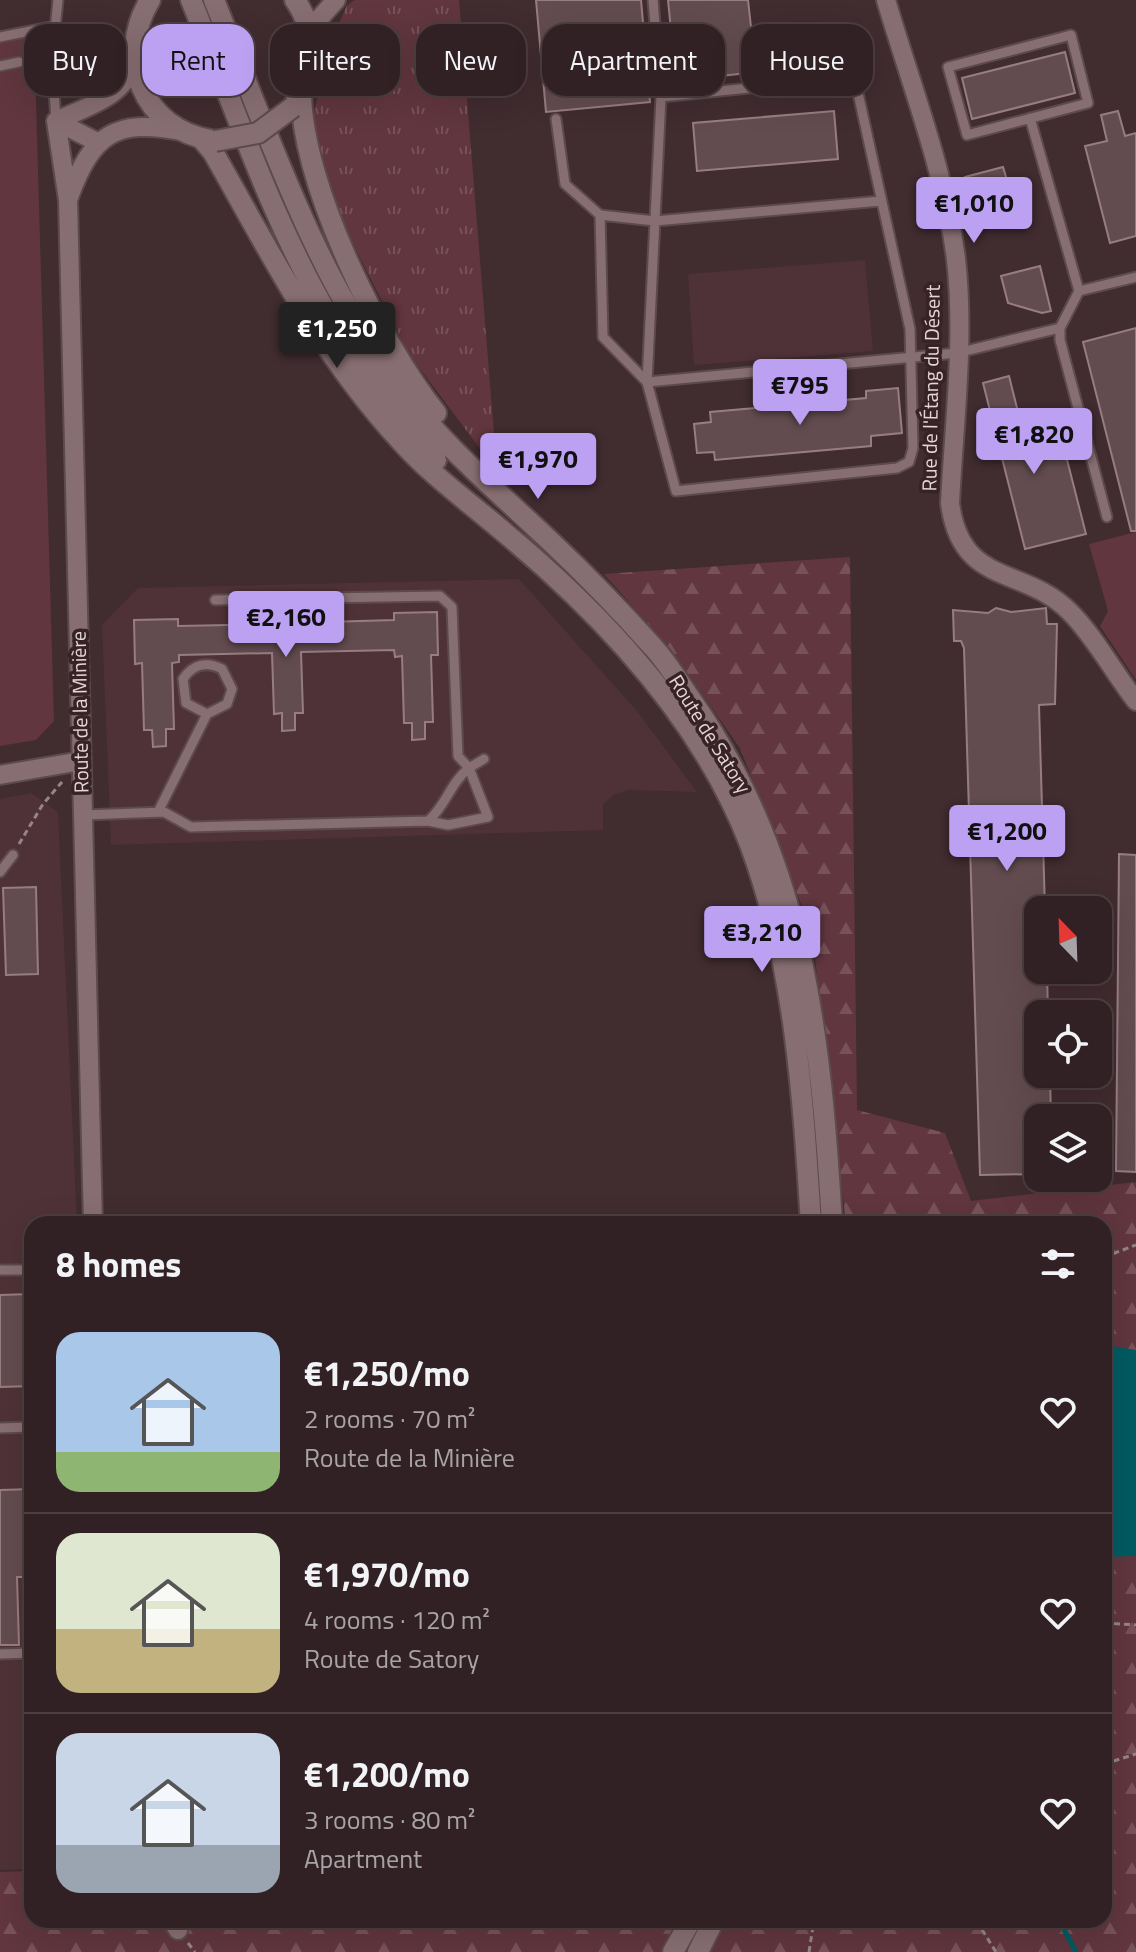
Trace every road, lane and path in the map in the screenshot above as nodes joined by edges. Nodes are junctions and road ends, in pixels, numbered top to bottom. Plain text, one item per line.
1 (58, 0) edge
2 (149, 0) edge
3 (191, 0) edge
4 (214, 0) edge
5 (295, 0) edge
6 (336, 0) edge
7 (653, 0) edge
8 (886, 0) edge
9 (55, 24) edge
10 (306, 24) edge
11 (314, 24) edge
12 (24, 32) edge
13 (0, 37) edge
14 (19, 62) dead end
15 (133, 62) junction
16 (0, 66) edge
17 (54, 96) edge
18 (299, 96) edge
19 (661, 97) junction
20 (297, 100) junction
21 (1030, 118) junction
22 (556, 119) dead end
23 (56, 121) junction
24 (199, 137) junction
25 (97, 142) junction
26 (68, 200) junction
27 (881, 201) junction
28 (600, 215) junction
29 (655, 221) junction
30 (1136, 277) edge
31 (1079, 291) junction
32 (1060, 328) junction
33 (957, 353) junction
34 (913, 357) junction
35 (647, 382) junction
36 (499, 496) junction
37 (1107, 517) dead end
38 (505, 532) junction
39 (215, 600) dead end
40 (1136, 701) edge
41 (207, 714) junction
42 (484, 759) dead end
43 (81, 761) junction
44 (469, 768) junction
45 (0, 775) edge
46 (43, 804) dead end
47 (158, 812) junction
48 (83, 815) junction
49 (428, 821) junction
50 (13, 855) joint
51 (0, 872) edge
52 (93, 1216) edge
53 (810, 1216) edge
54 (832, 1216) edge
55 (1136, 1245) edge
56 (1112, 1254) edge
57 (0, 1270) edge
58 (24, 1270) edge
59 (24, 1427) edge
60 (0, 1428) edge
61 (1112, 1624) edge
62 (1136, 1625) edge
63 (24, 1653) edge
64 (0, 1654) edge
65 (1136, 1754) edge
66 (1112, 1762) edge
67 (686, 1928) edge
68 (710, 1928) edge
69 (813, 1928) edge
70 (981, 1928) edge
71 (673, 1952) edge
72 (698, 1952) edge
73 (809, 1952) edge
74 (996, 1952) edge

1 - 9 lane
2 - 15 main road
3 - 38 main road
4 - 36 main road
5 - 10 main road
6 - 11 street
7 - 19 lane
8 - 33 street, Rue de l'Étang du Désert
12 - 13 lane
14 - 16 lane
15 - 23 street
15 - 24 main road
17 - 23 lane
18 - 20 main road
19 - 27 lane
19 - 29 lane
20 - 24 main road, bridge
20 - 36 main road
21 - 21 lane
21 - 31 lane
22 - 28 lane
23 - 25 street
23 - 26 street, Route de la Minière
24 - 25 street
24 - 38 main road
25 - 26 street
26 - 43 street, Route de la Minière
27 - 29 lane
27 - 34 lane
28 - 29 lane
28 - 35 lane
29 - 35 lane
30 - 31 lane
31 - 32 lane
32 - 33 lane
32 - 37 lane
33 - 34 lane
33 - 40 street, Rue de l'Étang du Désert
34 - 35 lane
34 - 35 lane
36 - 54 main road, Route de Satory
38 - 53 main road, Route de Satory
39 - 44 lane
41 - 41 lane
41 - 47 lane
42 - 44 lane
43 - 45 street
43 - 48 street, Route de la Minière
44 - 49 lane
44 - 49 lane
46 - 50 path
47 - 48 lane
47 - 49 lane
48 - 52 street, Route de la Minière
50 - 51 lane
55 - 56 path
57 - 58 lane
59 - 60 lane
61 - 62 path
63 - 64 lane
65 - 66 path
67 - 71 main road
68 - 72 main road
69 - 73 path
70 - 74 path

